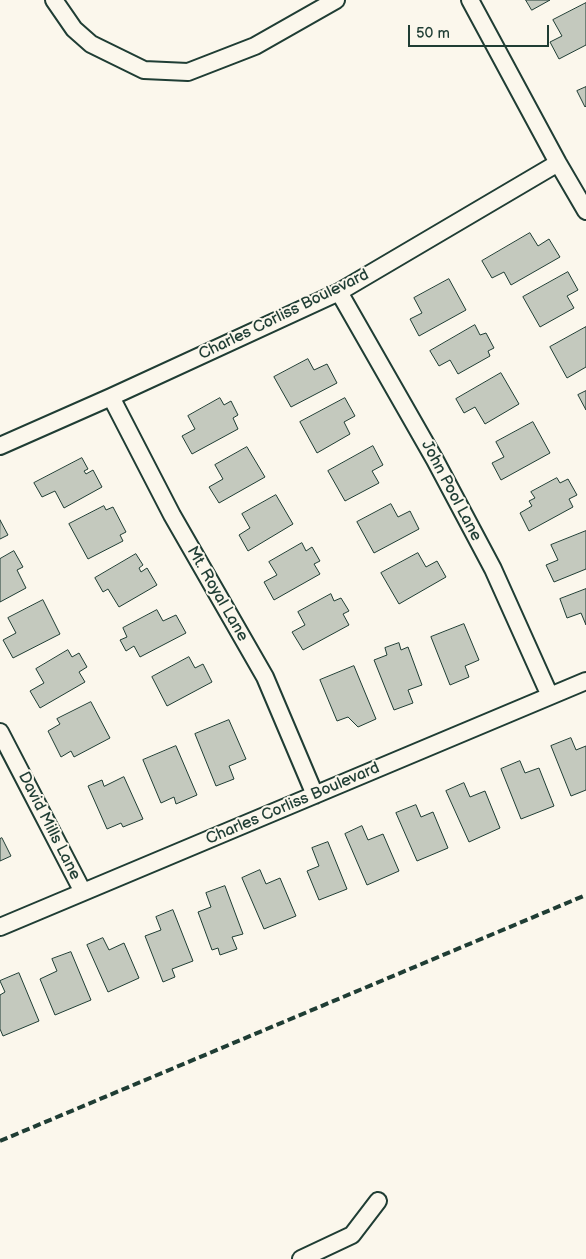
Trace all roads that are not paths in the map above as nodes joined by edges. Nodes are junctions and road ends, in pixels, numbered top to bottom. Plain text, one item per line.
1 (54, 0) edge
2 (336, 0) edge
3 (470, 0) edge
4 (558, 163) junction
5 (586, 211) edge
6 (339, 292) junction
7 (111, 397) junction
8 (0, 446) edge
9 (586, 681) edge
10 (550, 696) junction
11 (0, 732) edge
12 (315, 795) junction
13 (83, 892) junction
14 (0, 928) edge
15 (378, 1201) dead end
16 (301, 1259) edge

1 - 2 street
3 - 4 street
4 - 5 street
4 - 6 street, Charles Corliss Boulevard
6 - 7 street, Charles Corliss Boulevard
6 - 10 street, John Pool Lane
7 - 8 street, Charles Corliss Boulevard
7 - 12 street, Mt. Royal Lane
9 - 10 street, Charles Corliss Boulevard
10 - 12 street, Charles Corliss Boulevard
11 - 13 street, David Mills Lane
12 - 13 street, Charles Corliss Boulevard
13 - 14 street, Charles Corliss Boulevard
15 - 16 street

